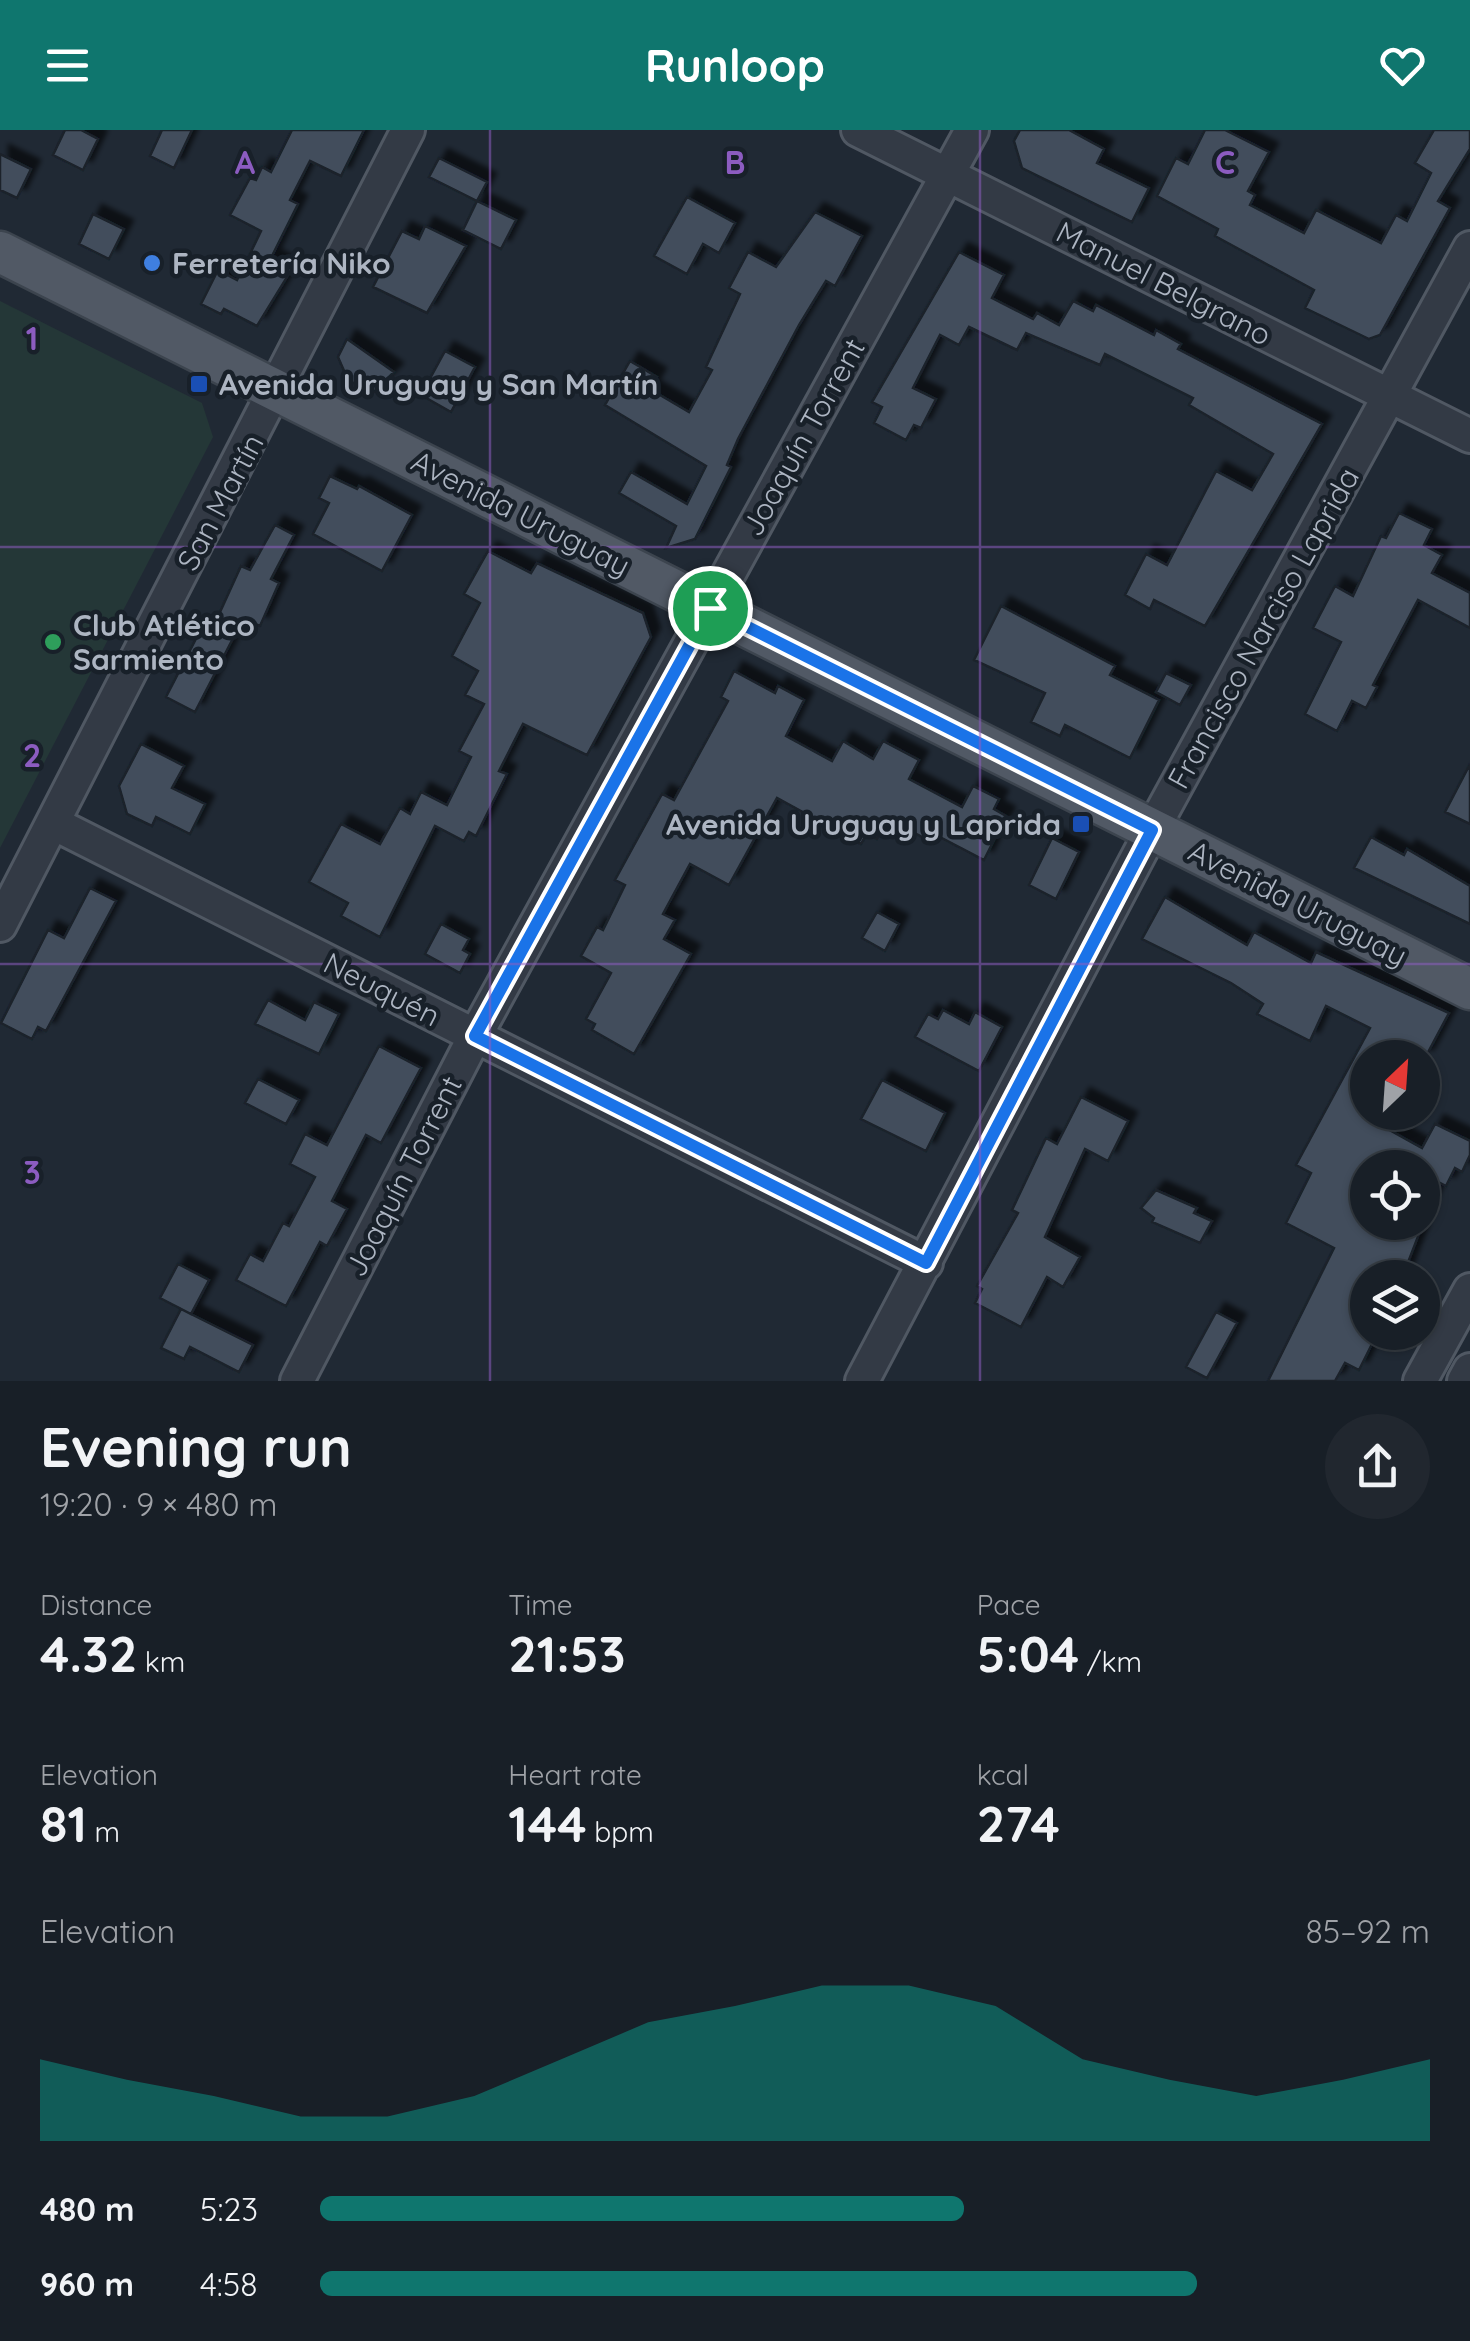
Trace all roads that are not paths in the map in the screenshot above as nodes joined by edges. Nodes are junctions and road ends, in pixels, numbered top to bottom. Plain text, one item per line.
1 (408, 130) edge
2 (858, 130) edge
3 (972, 130) edge
4 (948, 174) junction
5 (1470, 248) edge
6 (0, 252) edge
7 (278, 391) junction
8 (1390, 396) junction
9 (1470, 436) edge
10 (710, 608) junction
11 (53, 823) junction
12 (1152, 830) junction
13 (0, 925) edge
14 (1470, 990) edge
15 (475, 1036) junction
16 (926, 1263) junction
17 (1470, 1290) edge
18 (1470, 1370) edge
19 (297, 1381) edge
20 (862, 1381) edge
21 (1420, 1381) edge
22 (1464, 1381) edge

1 - 7 street, San Martín
2 - 4 street, Manuel Belgrano
3 - 4 street, Joaquín Torrent
4 - 8 street, Manuel Belgrano
4 - 10 street, Joaquín Torrent
5 - 8 street, Francisco Narciso Laprida
6 - 7 main road, Avenida Uruguay
7 - 10 main road, Avenida Uruguay
7 - 11 street, San Martín
8 - 9 street, Manuel Belgrano
8 - 12 street, Francisco Narciso Laprida
10 - 12 main road, Avenida Uruguay
10 - 15 street, Joaquín Torrent
11 - 13 street, San Martín
11 - 15 street, Neuquén
12 - 14 main road, Avenida Uruguay
12 - 16 street, Francisco Narciso Laprida
15 - 16 street, Neuquén
15 - 19 street, Joaquín Torrent
16 - 20 street, Francisco Narciso Laprida
17 - 21 street
18 - 22 street

